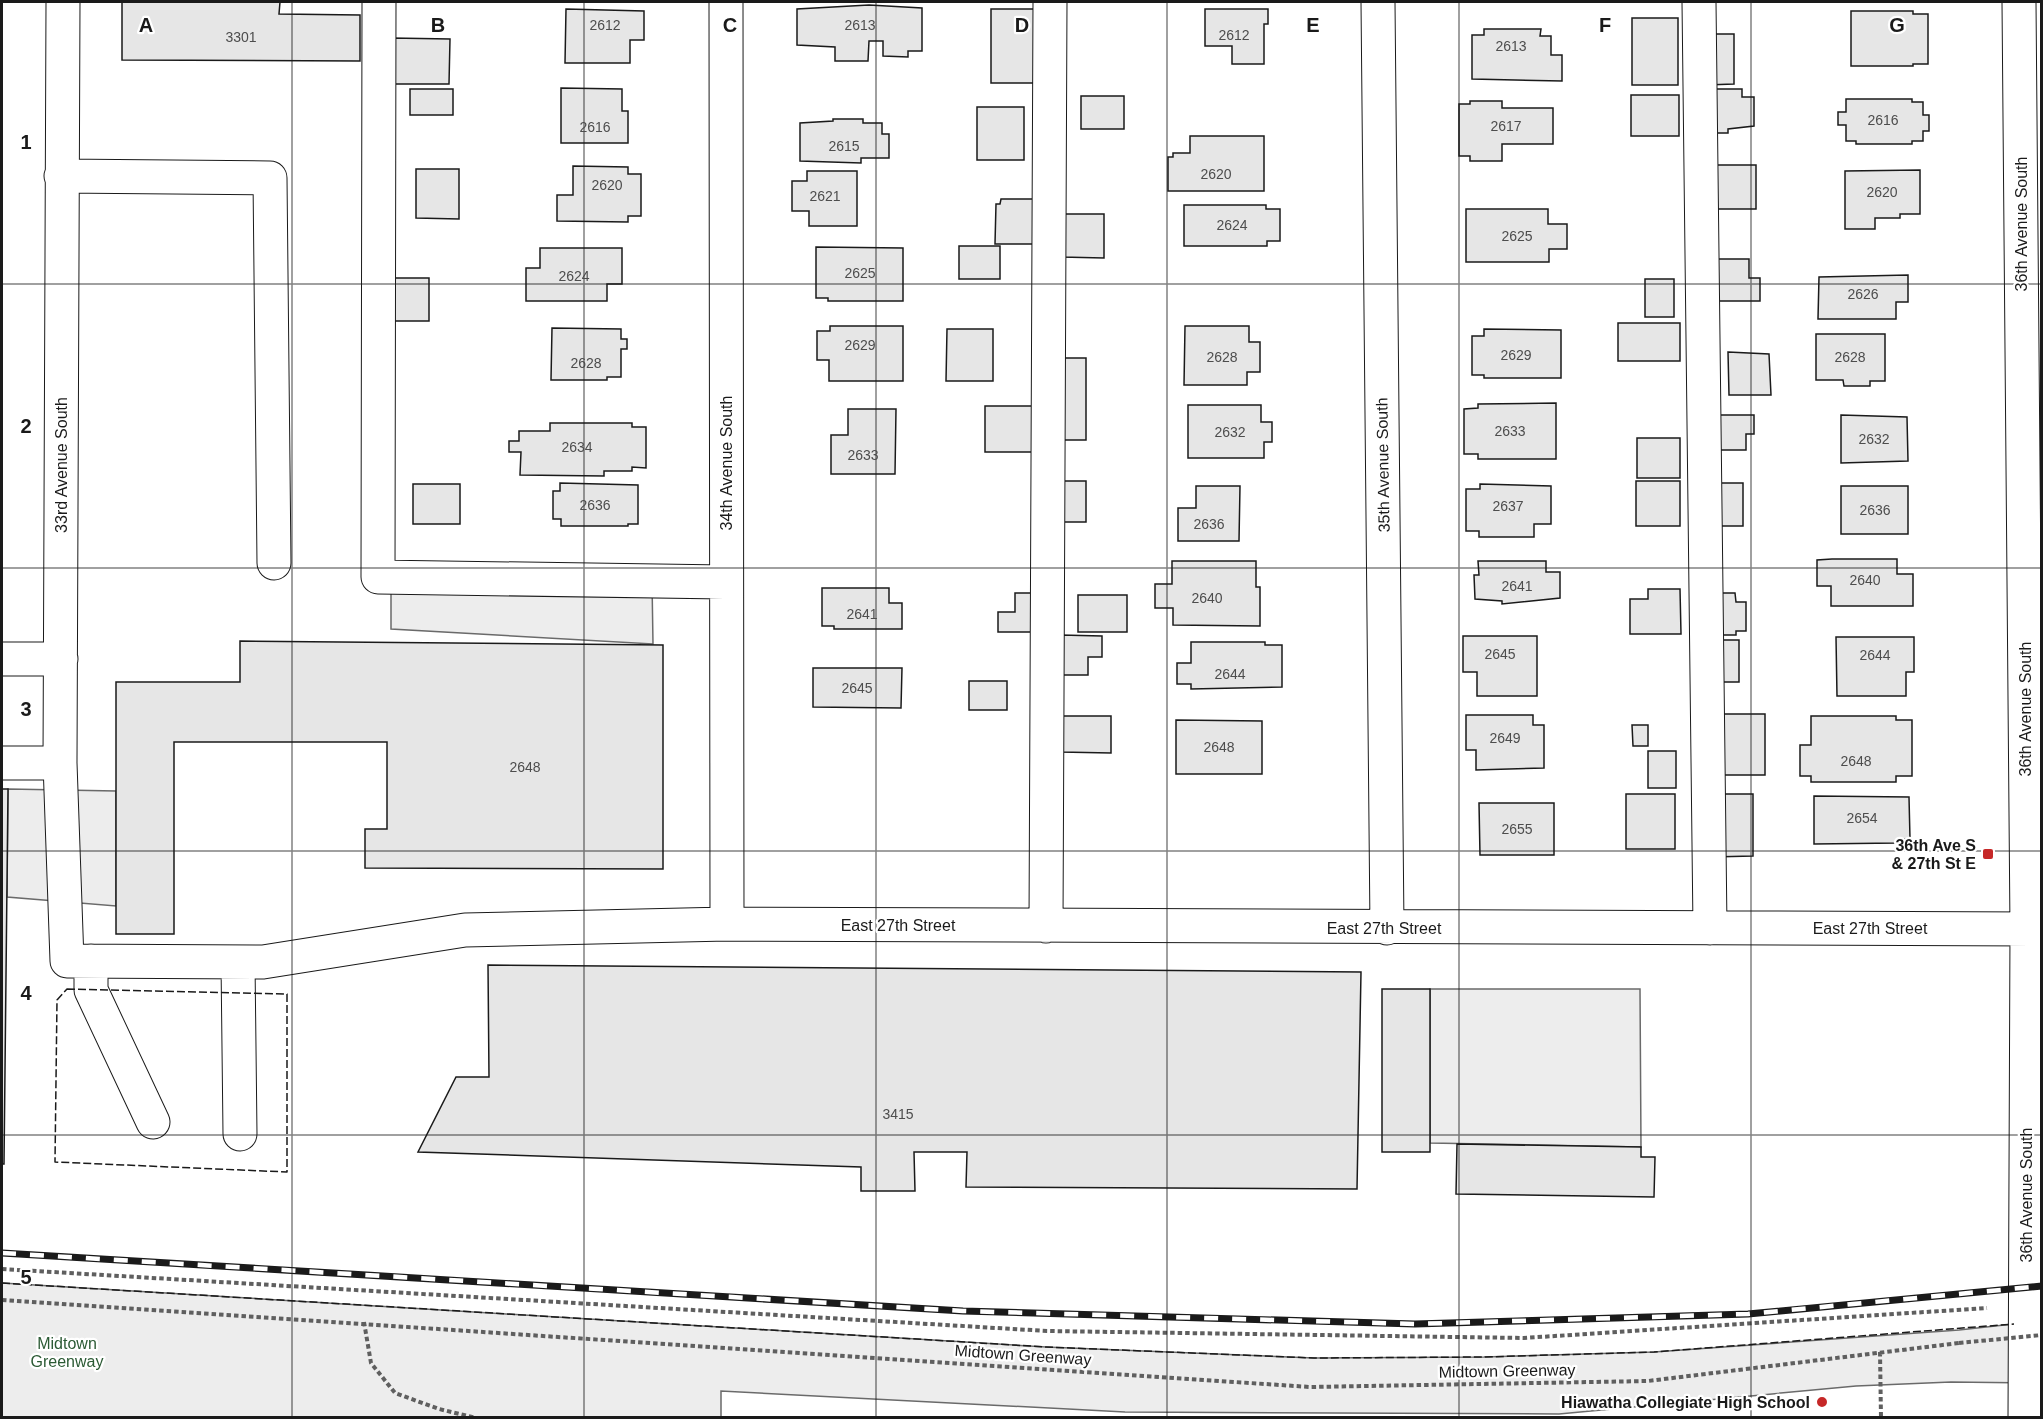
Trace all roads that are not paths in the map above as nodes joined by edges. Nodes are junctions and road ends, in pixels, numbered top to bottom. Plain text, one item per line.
1 (63, 2) edge
2 (379, 2) edge
3 (726, 2) edge
4 (1050, 2) edge
5 (1378, 2) edge
6 (1699, 2) edge
7 (2019, 2) edge
8 (61, 176) junction
9 (274, 563) dead end
10 (725, 582) junction
11 (2, 659) edge
12 (61, 659) junction
13 (2, 763) edge
14 (60, 763) junction
15 (727, 924) junction
16 (1046, 926) junction
17 (1387, 928) junction
18 (1710, 928) junction
19 (2034, 929) edge
20 (91, 961) junction
21 (238, 962) junction
22 (153, 1122) dead end
23 (240, 1134) dead end
24 (2025, 1418) edge

1 - 8 street, 33rd Avenue South
2 - 10 street
3 - 10 street, 34th Avenue South
4 - 16 street
5 - 17 street, 35th Avenue South
6 - 18 street
7 - 19 street, 36th Avenue South
8 - 9 street
8 - 12 street, 33rd Avenue South
10 - 15 street, 34th Avenue South
11 - 12 street
12 - 14 street, 33rd Avenue South
13 - 14 street
14 - 20 street, 33rd Avenue South
15 - 16 street, East 27th Street
15 - 21 street, East 27th Street
16 - 17 street, East 27th Street
17 - 18 street, East 27th Street
18 - 19 street, East 27th Street
19 - 24 street, 36th Avenue South
20 - 21 street, East 27th Street
20 - 22 street
21 - 23 street

